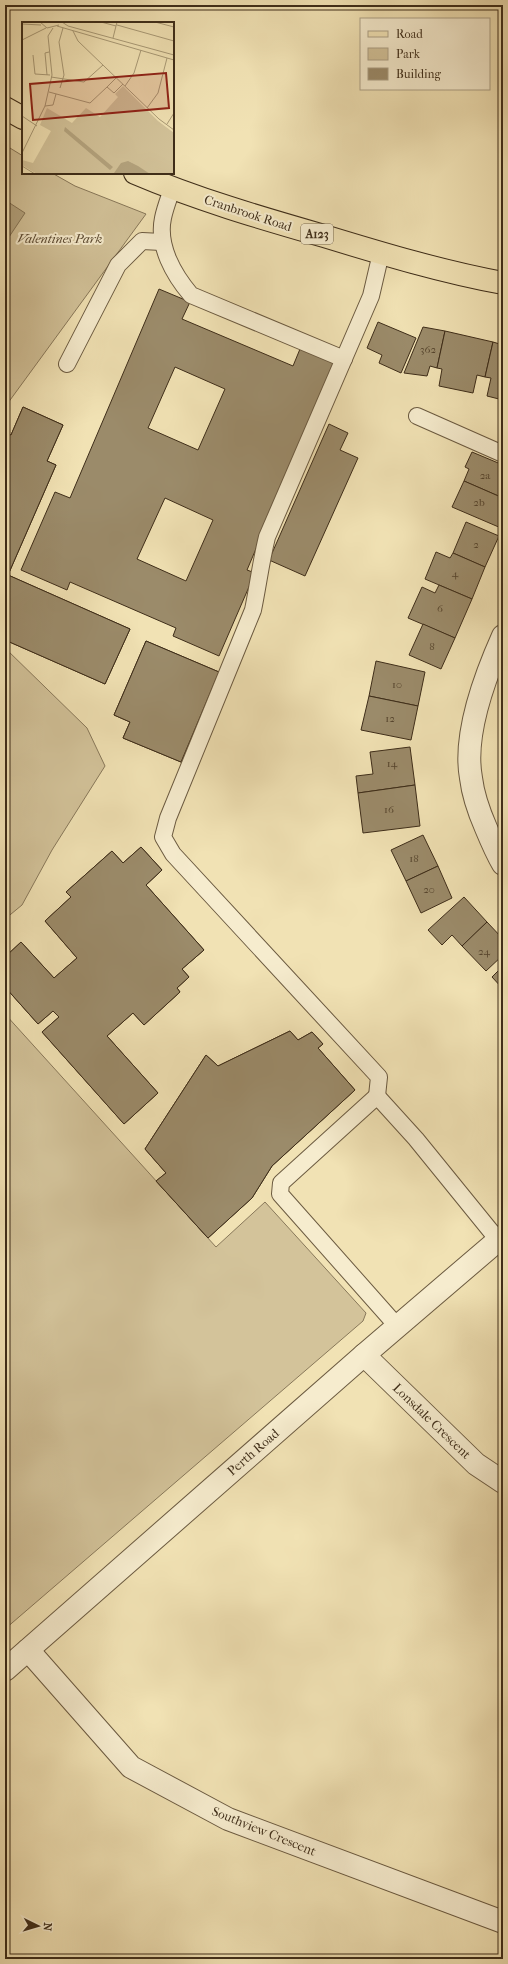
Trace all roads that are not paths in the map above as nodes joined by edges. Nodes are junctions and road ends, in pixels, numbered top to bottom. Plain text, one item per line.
1 (5, 108) edge
2 (22, 117) edge
3 (137, 174) edge
4 (172, 189) junction
5 (162, 242) junction
6 (380, 253) junction
7 (503, 284) edge
8 (344, 359) junction
9 (67, 364) dead end
10 (417, 416) dead end
11 (503, 454) edge
12 (503, 636) edge
13 (503, 864) edge
14 (377, 1096) junction
15 (501, 1238) edge
16 (397, 1326) junction
17 (364, 1355) junction
18 (503, 1482) edge
19 (28, 1650) junction
20 (5, 1670) edge
21 (503, 1922) edge

1 - 2 main road
3 - 4 main road, Cranbrook Road / A123
4 - 5 lane
4 - 6 main road, Cranbrook Road / A123
5 - 8 lane
5 - 9 lane
6 - 7 main road, Cranbrook Road / A123
6 - 8 lane
8 - 14 lane
10 - 11 lane
12 - 13 street
14 - 15 lane
14 - 16 lane
15 - 16 street, Perth Road
16 - 17 street, Perth Road
17 - 18 street, Lonsdale Crescent
17 - 19 street, Perth Road
19 - 20 street, Perth Road
19 - 21 street, Southview Crescent

